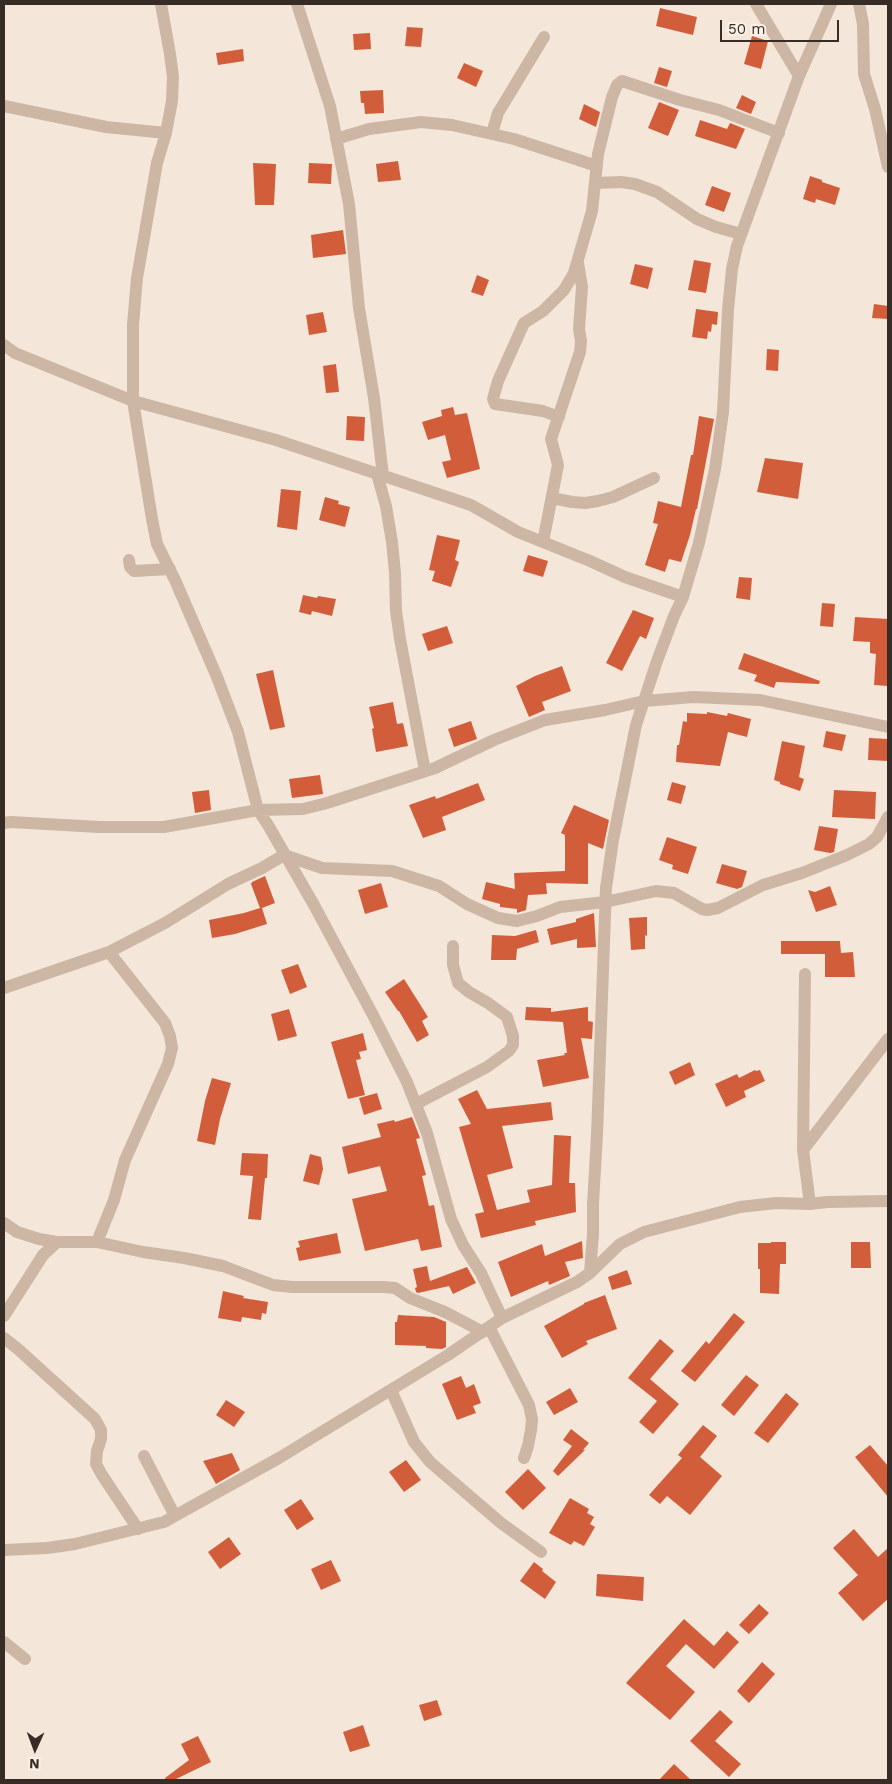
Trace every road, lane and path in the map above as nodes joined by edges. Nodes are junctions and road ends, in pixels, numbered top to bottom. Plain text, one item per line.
1 (161, 4) edge
2 (297, 4) edge
3 (756, 4) edge
4 (831, 4) edge
5 (859, 4) edge
6 (544, 37) dead end
7 (799, 76) junction
8 (4, 106) edge
9 (166, 133) junction
10 (492, 133) junction
11 (779, 133) junction
12 (885, 138) edge
13 (336, 139) junction
14 (597, 166) junction
15 (888, 168) edge
16 (595, 183) junction
17 (741, 234) junction
18 (578, 261) junction
19 (4, 345) edge
20 (134, 401) junction
21 (559, 417) junction
22 (380, 475) junction
23 (654, 478) dead end
24 (552, 498) junction
25 (543, 542) junction
26 (129, 560) dead end
27 (170, 569) junction
28 (683, 597) junction
29 (644, 700) junction
30 (888, 727) edge
31 (425, 771) junction
32 (258, 810) junction
33 (888, 817) edge
34 (4, 824) edge
35 (284, 855) junction
36 (605, 902) junction
37 (452, 946) dead end
38 (109, 952) junction
39 (805, 974) dead end
40 (4, 988) edge
41 (888, 1039) edge
42 (416, 1104) junction
43 (803, 1150) junction
44 (888, 1201) edge
45 (810, 1204) junction
46 (4, 1223) edge
47 (57, 1242) junction
48 (97, 1242) junction
49 (590, 1273) junction
50 (4, 1316) edge
51 (502, 1318) junction
52 (486, 1329) junction
53 (4, 1338) edge
54 (391, 1390) junction
55 (144, 1456) dead end
56 (524, 1458) dead end
57 (175, 1516) junction
58 (138, 1528) junction
59 (4, 1550) edge
60 (541, 1552) dead end
61 (4, 1642) edge
62 (25, 1659) dead end

1 - 9 street
2 - 13 street
3 - 7 street
4 - 7 street
5 - 12 street
6 - 10 street
7 - 11 street
8 - 9 street
9 - 20 street
10 - 13 street
10 - 14 street
11 - 14 street
11 - 17 street
12 - 15 street
13 - 22 street
14 - 16 street
16 - 17 street
16 - 18 street
17 - 28 street
18 - 21 street
18 - 21 street
19 - 20 street
20 - 22 street
20 - 27 street
21 - 24 street
22 - 25 street
22 - 31 street
23 - 24 street
24 - 25 street
25 - 28 street
26 - 27 street
27 - 32 street
28 - 29 street
29 - 30 street
29 - 31 street
29 - 36 street
31 - 32 street
32 - 34 street
32 - 35 street
33 - 36 street
35 - 36 street
35 - 38 street
35 - 42 street
36 - 49 street
37 - 42 street
38 - 40 street
38 - 48 street
39 - 43 street
41 - 43 street
42 - 51 street
43 - 45 street
44 - 45 street
45 - 49 street
46 - 47 street
47 - 48 street
47 - 50 street
48 - 52 street
49 - 51 street
51 - 52 street
52 - 54 street
52 - 56 street
53 - 58 street
54 - 57 street
54 - 60 street
55 - 57 street
57 - 58 street
58 - 59 street
61 - 62 street

